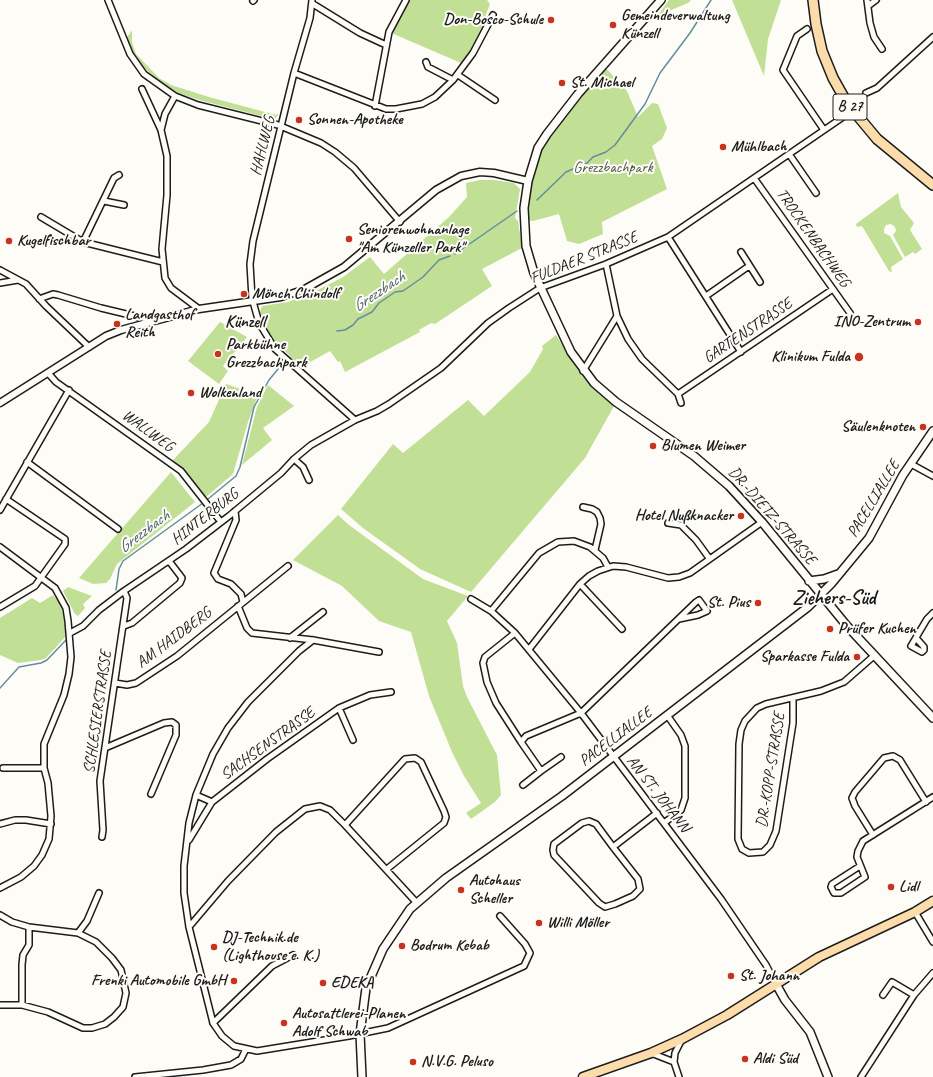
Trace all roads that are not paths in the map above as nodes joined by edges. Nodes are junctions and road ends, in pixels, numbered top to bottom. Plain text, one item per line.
1 (108, 0) edge
2 (406, 0) edge
3 (660, 0) edge
4 (813, 0) edge
5 (818, 0) edge
6 (876, 0) edge
7 (312, 2) edge
8 (868, 3) edge
9 (493, 15) dead end
10 (806, 29) dead end
11 (933, 37) edge
12 (386, 45) junction
13 (882, 49) dead end
14 (426, 62) dead end
15 (294, 73) junction
16 (458, 75) junction
17 (454, 80) junction
18 (142, 89) dead end
19 (866, 93) dead end
20 (175, 96) junction
21 (495, 100) dead end
22 (375, 106) junction
23 (846, 115) dead end
24 (281, 126) junction
25 (161, 130) junction
26 (824, 130) junction
27 (789, 154) junction
28 (119, 175) dead end
29 (754, 178) junction
30 (933, 179) edge
31 (528, 181) junction
32 (933, 185) edge
33 (816, 193) dead end
34 (104, 201) junction
35 (124, 205) dead end
36 (41, 218) dead end
37 (400, 222) junction
38 (668, 237) junction
39 (84, 242) junction
40 (741, 252) dead end
41 (163, 262) junction
42 (606, 264) junction
43 (749, 266) junction
44 (0, 270) edge
45 (18, 280) junction
46 (760, 282) dead end
47 (0, 283) edge
48 (540, 288) junction
49 (833, 289) junction
50 (706, 296) junction
51 (40, 299) junction
52 (253, 301) junction
53 (199, 309) junction
54 (850, 313) dead end
55 (616, 316) junction
56 (155, 320) junction
57 (89, 347) junction
58 (741, 352) junction
59 (584, 371) junction
60 (48, 372) junction
61 (69, 390) junction
62 (678, 394) junction
63 (0, 403) edge
64 (681, 403) dead end
65 (355, 420) junction
66 (933, 431) edge
67 (294, 459) junction
68 (27, 462) junction
69 (910, 464) junction
70 (933, 476) edge
71 (309, 480) dead end
72 (6, 499) junction
73 (583, 507) dead end
74 (0, 510) edge
75 (235, 511) junction
76 (221, 522) junction
77 (762, 522) junction
78 (668, 523) dead end
79 (118, 529) dead end
80 (0, 547) edge
81 (595, 550) junction
82 (709, 558) junction
83 (169, 561) junction
84 (288, 566) dead end
85 (608, 567) junction
86 (840, 574) junction
87 (41, 577) junction
88 (809, 581) junction
89 (580, 584) junction
90 (124, 591) junction
91 (821, 595) junction
92 (471, 598) dead end
93 (243, 602) junction
94 (238, 606) junction
95 (0, 607) edge
96 (491, 611) junction
97 (323, 612) dead end
98 (933, 612) edge
99 (679, 619) junction
100 (124, 626) junction
101 (622, 629) dead end
102 (70, 633) junction
103 (515, 633) junction
104 (290, 638) junction
105 (916, 638) dead end
106 (297, 639) junction
107 (313, 640) junction
108 (530, 648) junction
109 (299, 651) junction
110 (379, 652) dead end
111 (875, 655) junction
112 (116, 684) junction
113 (391, 692) dead end
114 (793, 698) junction
115 (339, 708) junction
116 (581, 713) junction
117 (667, 715) junction
118 (932, 715) edge
119 (353, 740) dead end
120 (521, 742) junction
121 (105, 748) junction
122 (561, 757) dead end
123 (613, 757) junction
124 (3, 768) dead end
125 (44, 768) junction
126 (542, 771) junction
127 (523, 785) dead end
128 (151, 794) dead end
129 (196, 795) junction
130 (933, 797) edge
131 (212, 802) junction
132 (926, 802) junction
133 (657, 813) junction
134 (664, 822) junction
135 (0, 824) edge
136 (51, 824) junction
137 (345, 825) junction
138 (873, 835) junction
139 (102, 838) dead end
140 (187, 842) junction
141 (613, 846) junction
142 (860, 866) junction
143 (387, 869) junction
144 (0, 888) edge
145 (99, 893) dead end
146 (933, 901) edge
147 (416, 902) junction
148 (915, 912) junction
149 (0, 915) edge
150 (500, 916) dead end
151 (29, 927) junction
152 (189, 927) junction
153 (78, 933) junction
154 (933, 942) edge
155 (293, 955) dead end
156 (933, 973) edge
157 (776, 984) junction
158 (883, 995) dead end
159 (914, 995) junction
160 (0, 1005) edge
161 (22, 1005) junction
162 (213, 1023) junction
163 (360, 1034) junction
164 (682, 1040) junction
165 (246, 1050) junction
166 (651, 1053) junction
167 (674, 1062) junction
168 (135, 1077) edge
169 (362, 1077) edge
170 (583, 1077) edge
171 (679, 1077) edge
172 (828, 1077) edge
173 (861, 1077) edge

1 - 20 street
2 - 12 street
3 - 31 main road, DR.-DIETZ-STRASSE
4 - 32 highway, B 27
5 - 30 highway, B 27
6 - 8 street
7 - 12 street
7 - 15 street, HAHLWEG
8 - 13 street
9 - 16 street
10 - 26 street
11 - 19 street
12 - 22 street
14 - 17 street
15 - 22 street
15 - 24 street, HAHLWEG
16 - 17 street
16 - 21 street
17 - 22 street
18 - 25 street
20 - 24 street
20 - 25 street
23 - 26 street, FULDAER STRASSE
24 - 37 street
24 - 52 street, HAHLWEG
25 - 41 street
26 - 27 street, FULDAER STRASSE
27 - 29 street, FULDAER STRASSE
27 - 33 street
28 - 34 street
29 - 38 street, FULDAER STRASSE
29 - 49 street, TROCKENBACHWEG
31 - 37 street
31 - 48 main road, DR.-DIETZ-STRASSE
34 - 35 street
34 - 39 street
36 - 39 street
37 - 52 street
38 - 42 street, FULDAER STRASSE
38 - 50 street
39 - 41 street
40 - 43 street
41 - 53 street
42 - 48 street, FULDAER STRASSE
42 - 55 street
43 - 46 street
43 - 50 street
44 - 45 street
45 - 47 street
45 - 51 street
48 - 59 main road, DR.-DIETZ-STRASSE
48 - 65 street, FULDAER STRASSE
49 - 54 street, TROCKENBACHWEG
49 - 58 street, GARTENSTRASSE
50 - 58 street
51 - 56 street
51 - 57 street
52 - 53 street
52 - 65 street, HAHLWEG
53 - 56 street
55 - 59 street
55 - 62 street
56 - 57 street
57 - 60 street
58 - 62 street, GARTENSTRASSE
59 - 77 main road, DR.-DIETZ-STRASSE
60 - 61 street, WALLWEG
60 - 63 street
61 - 68 street
61 - 76 street, WALLWEG
62 - 64 street
65 - 67 street, HINTERBURG
66 - 69 main road, PACELLIALLEE
67 - 71 street
67 - 75 street, HINTERBURG
68 - 72 street
68 - 79 street
69 - 70 street
69 - 86 main road, PACELLIALLEE
72 - 74 street
72 - 87 street
73 - 81 street
75 - 76 street, HINTERBURG
75 - 93 street
76 - 83 street, HINTERBURG
77 - 82 street
77 - 88 main road, DR.-DIETZ-STRASSE
78 - 82 street
80 - 87 street
81 - 85 street
81 - 96 street
82 - 85 street
83 - 90 street, HINTERBURG
83 - 100 street
84 - 93 street, AM HAIDBERG
85 - 89 street
86 - 88 main road
86 - 91 main road, PACELLIALLEE
87 - 95 street
87 - 102 street
88 - 91 main road, DR.-DIETZ-STRASSE
89 - 101 street
89 - 108 street
90 - 100 street, SCHLESIERSTRASSE
90 - 102 street, HINTERBURG
91 - 111 main road, DR.-DIETZ-STRASSE
91 - 117 main road, PACELLIALLEE
92 - 96 street, AN ST. JOHANN
93 - 94 street, AM HAIDBERG
94 - 104 street
94 - 112 street, AM HAIDBERG
96 - 103 street, AN ST. JOHANN
97 - 104 street
98 - 105 street
99 - 99 street
99 - 116 street
100 - 112 street, SCHLESIERSTRASSE
102 - 125 street
103 - 108 street, AN ST. JOHANN
103 - 120 street
104 - 106 street
106 - 107 street
106 - 109 street
107 - 109 street
107 - 110 street
108 - 116 street, AN ST. JOHANN
109 - 129 street
111 - 114 street, DR.-KOPP-STRASSE
111 - 118 main road, DR.-DIETZ-STRASSE
112 - 121 street, SCHLESIERSTRASSE
113 - 115 street, SACHSENSTRASSE
114 - 114 street, DR.-KOPP-STRASSE
115 - 119 street, SACHSENSTRASSE
115 - 131 street, SACHSENSTRASSE
116 - 120 street
116 - 123 street, AN ST. JOHANN
117 - 123 main road, PACELLIALLEE
117 - 134 street
120 - 126 street
121 - 128 street
121 - 139 street, SCHLESIERSTRASSE
122 - 126 street
123 - 133 street, AN ST. JOHANN
123 - 147 main road, PACELLIALLEE
124 - 125 street
125 - 136 street
126 - 127 street
129 - 131 street, SACHSENSTRASSE
129 - 140 street
130 - 132 street
131 - 140 street, SACHSENSTRASSE
132 - 138 street
132 - 138 street
133 - 134 street, AN ST. JOHANN
133 - 141 street
134 - 157 street, AN ST. JOHANN
135 - 136 street
136 - 144 street
137 - 143 street
137 - 143 street
137 - 152 street
138 - 142 street
140 - 152 street
141 - 141 street
142 - 142 street
143 - 147 street
145 - 153 street
146 - 148 main road
147 - 163 main road, PACELLIALLEE
148 - 154 street
148 - 157 main road
149 - 151 street
150 - 163 street
151 - 153 street
151 - 161 street
152 - 162 street
153 - 161 street
155 - 162 street
156 - 159 street
157 - 164 main road
157 - 172 main road
158 - 159 street
159 - 173 street
160 - 161 street
162 - 165 street
163 - 165 street
163 - 169 main road, PACELLIALLEE
164 - 166 main road
164 - 167 street
165 - 168 street
166 - 167 street
166 - 170 main road
167 - 171 street

